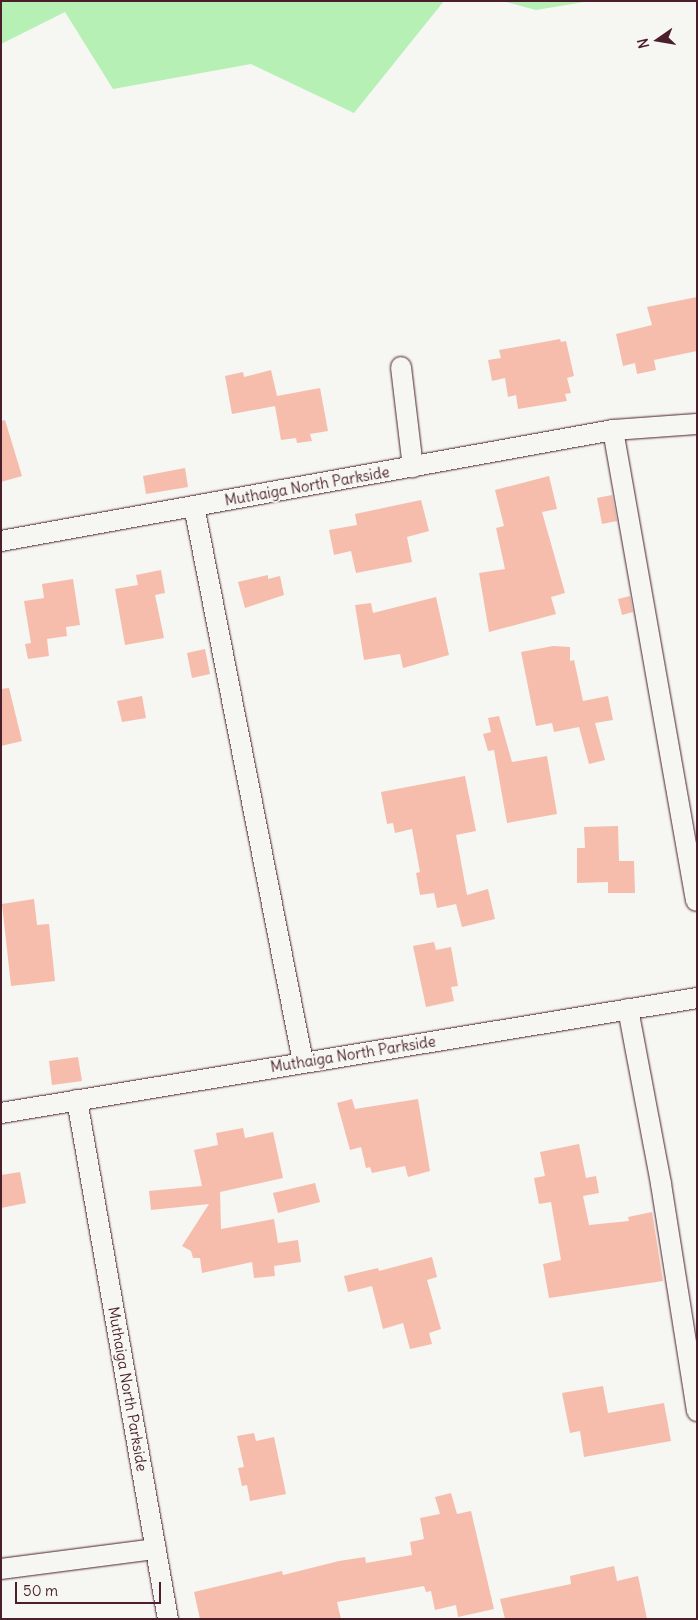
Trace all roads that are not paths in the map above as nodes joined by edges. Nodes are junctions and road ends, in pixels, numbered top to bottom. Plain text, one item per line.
1 (401, 367) dead end
2 (697, 424) edge
3 (613, 430) junction
4 (413, 467) junction
5 (194, 506) junction
6 (1, 541) edge
7 (696, 901) dead end
8 (697, 998) edge
9 (628, 1009) junction
10 (303, 1062) junction
11 (77, 1100) junction
12 (1, 1113) edge
13 (697, 1410) edge
14 (156, 1549) junction
15 (1, 1569) edge
16 (168, 1619) edge

1 - 4 street
2 - 3 street, Muthaiga North Parkside
3 - 4 street, Muthaiga North Parkside
3 - 7 street
4 - 5 street, Muthaiga North Parkside
5 - 6 street, Muthaiga North Parkside
5 - 10 street
8 - 9 street, Muthaiga North Parkside
9 - 10 street, Muthaiga North Parkside
9 - 13 street
10 - 11 street, Muthaiga North Parkside
11 - 12 street, Muthaiga North Parkside
11 - 14 street, Muthaiga North Parkside
14 - 15 street
14 - 16 street, Muthaiga North Parkside

